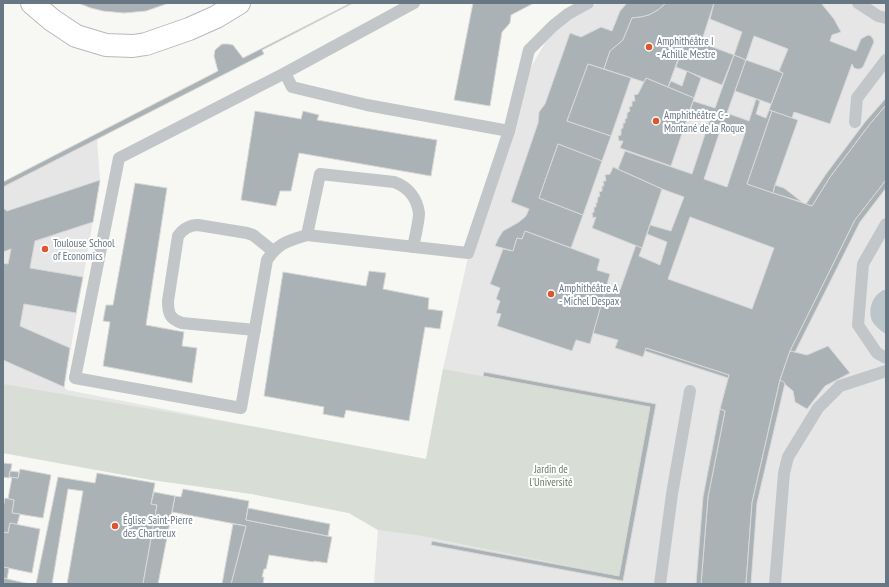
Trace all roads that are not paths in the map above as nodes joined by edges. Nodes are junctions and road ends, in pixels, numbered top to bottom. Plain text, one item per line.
1 (32, 3) edge
2 (239, 3) edge
3 (414, 3) edge
4 (588, 3) edge
5 (858, 3) edge
6 (886, 18) edge
7 (886, 60) edge
8 (285, 73) junction
9 (855, 122) dead end
10 (509, 132) junction
11 (886, 224) edge
12 (307, 235) junction
13 (413, 247) junction
14 (273, 251) junction
15 (255, 330) junction
16 (886, 358) edge
17 (886, 371) edge
18 (690, 391) dead end
19 (660, 584) edge
20 (775, 584) edge

1 - 2 street
3 - 8 lane
4 - 10 lane
5 - 6 lane
7 - 9 lane
8 - 10 lane
8 - 15 lane
10 - 13 lane
11 - 16 lane
12 - 13 lane
12 - 13 lane
12 - 14 lane
14 - 15 lane
14 - 15 lane
17 - 20 lane
18 - 19 lane

